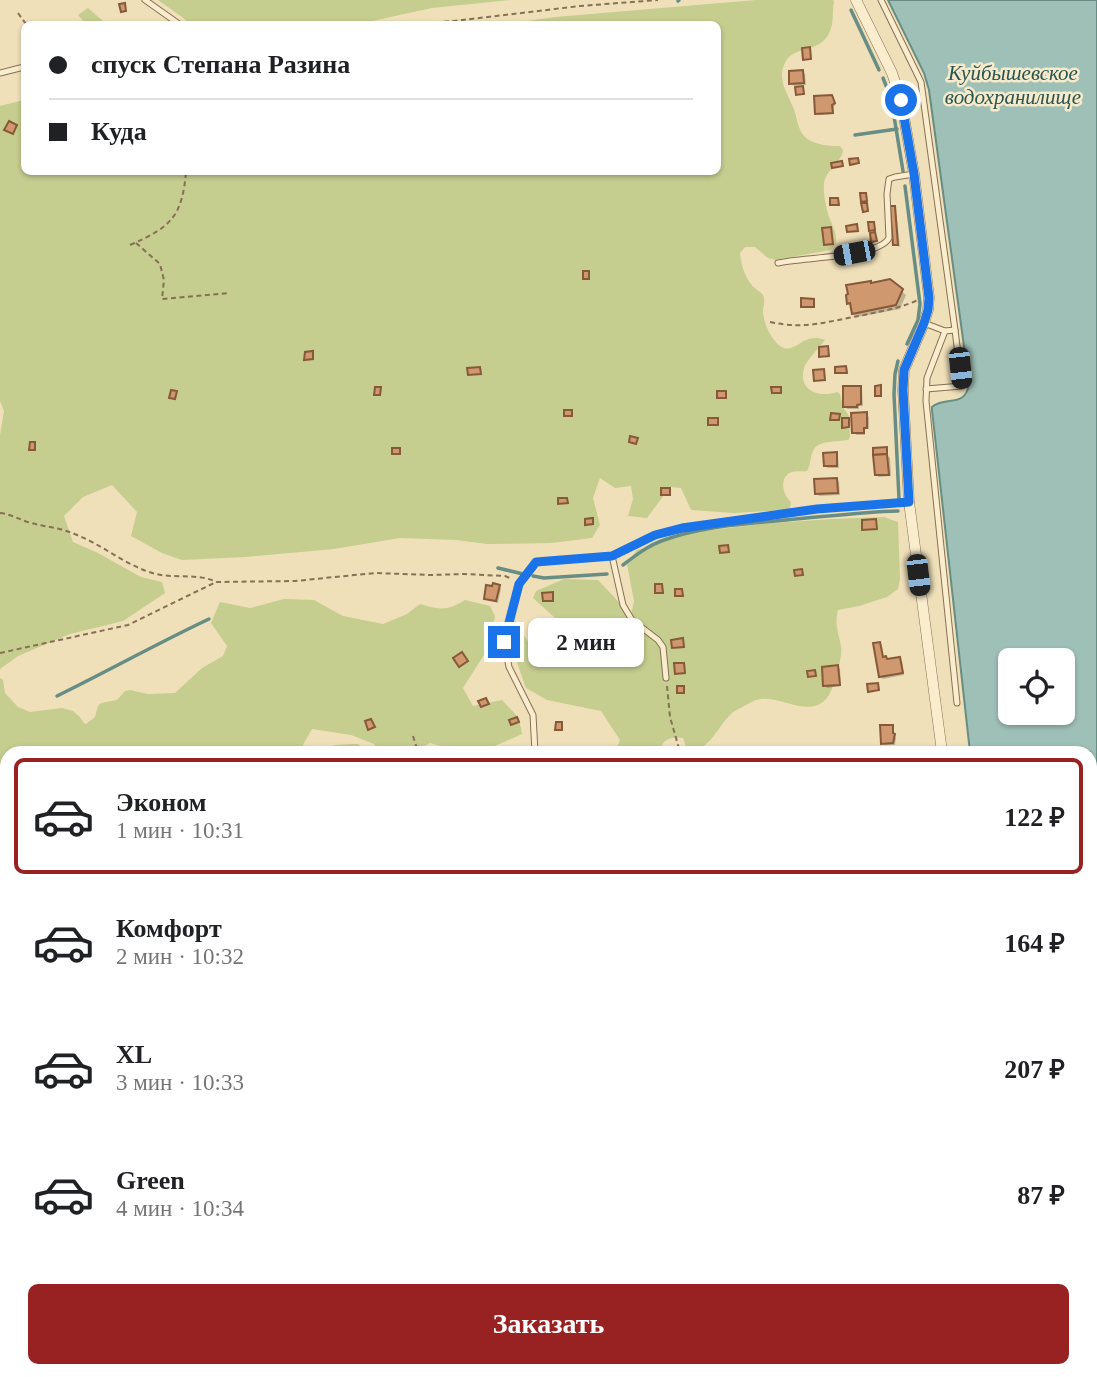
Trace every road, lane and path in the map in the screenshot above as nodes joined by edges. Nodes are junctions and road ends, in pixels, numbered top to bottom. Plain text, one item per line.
1 (145, 0) edge
2 (658, 0) edge
3 (856, 0) edge
4 (881, 0) edge
5 (18, 13) dead end
6 (24, 21) edge
7 (175, 21) edge
8 (454, 21) edge
9 (21, 69) edge
10 (0, 73) edge
11 (914, 174) junction
12 (186, 175) edge
13 (136, 243) junction
14 (130, 245) dead end
15 (778, 263) dead end
16 (230, 293) dead end
17 (929, 298) junction
18 (770, 322) dead end
19 (924, 323) junction
20 (955, 330) junction
21 (945, 331) junction
22 (926, 389) junction
23 (909, 502) junction
24 (0, 513) edge
25 (612, 556) junction
26 (217, 582) junction
27 (521, 582) junction
28 (0, 653) edge
29 (666, 678) joint
30 (957, 703) dead end
31 (413, 736) dead end
32 (416, 746) edge
33 (535, 746) edge
34 (678, 746) edge
35 (941, 746) edge

1 - 7 lane
2 - 8 path
3 - 11 street
4 - 20 lane
5 - 6 path
9 - 10 lane
11 - 15 lane
11 - 17 street
12 - 13 path
13 - 14 path
13 - 16 path
17 - 18 path
17 - 19 street
19 - 21 lane
19 - 23 street
20 - 21 lane
20 - 22 lane
21 - 22 lane
22 - 30 lane
23 - 25 lane
23 - 35 street
24 - 26 path
25 - 27 lane
25 - 29 lane
26 - 27 path
26 - 28 path
27 - 33 lane
29 - 34 path
31 - 32 path

